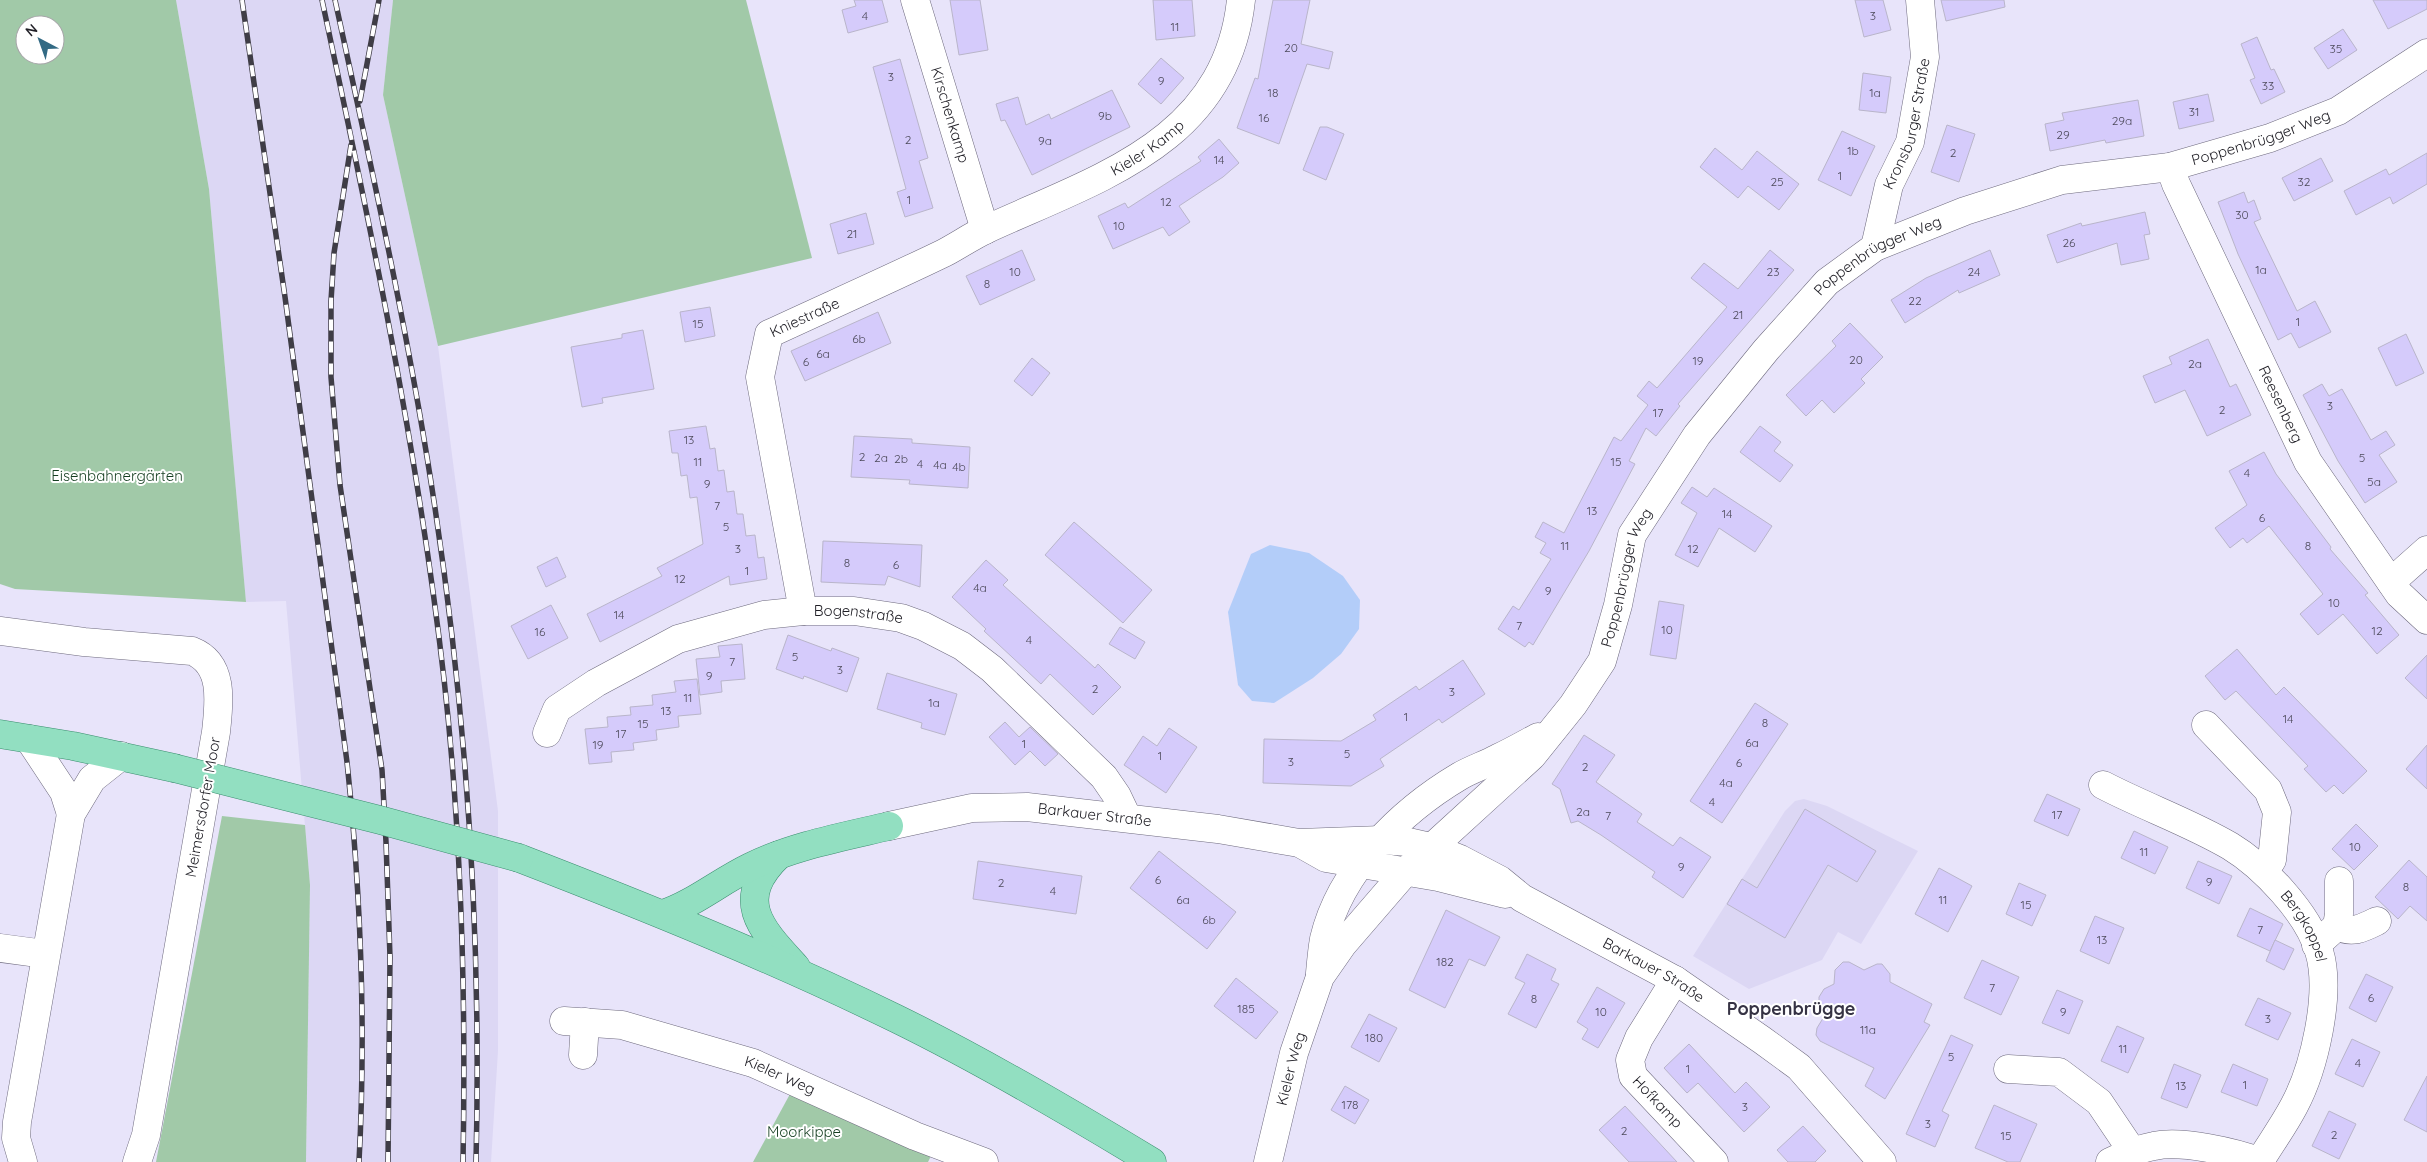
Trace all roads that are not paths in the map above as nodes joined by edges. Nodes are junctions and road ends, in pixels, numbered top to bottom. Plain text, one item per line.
1 (915, 0) edge
2 (1241, 0) edge
3 (1920, 0) edge
4 (2427, 53) edge
5 (2170, 167) junction
6 (985, 230) junction
7 (1875, 247) junction
8 (2427, 550) edge
9 (2391, 582) junction
10 (803, 611) junction
11 (2427, 620) edge
12 (0, 631) edge
13 (2206, 725) dead end
14 (1552, 730) junction
15 (547, 733) dead end
16 (0, 734) edge
17 (29, 739) junction
18 (121, 756) junction
19 (2103, 785) dead end
20 (71, 814) junction
21 (1127, 817) junction
22 (889, 826) joint
23 (1382, 840) junction
24 (1299, 843) junction
25 (1430, 847) junction
26 (780, 854) junction
27 (1361, 865) junction
28 (1406, 871) junction
29 (2264, 871) junction
30 (2339, 881) dead end
31 (1522, 898) junction
32 (663, 914) junction
33 (2377, 921) dead end
34 (2337, 926) junction
35 (2316, 945) junction
36 (0, 948) edge
37 (45, 954) junction
38 (803, 975) junction
39 (1320, 977) junction
40 (1675, 980) junction
41 (583, 1055) dead end
42 (2008, 1069) dead end
43 (2121, 1157) edge
44 (23, 1162) edge
45 (137, 1162) edge
46 (984, 1162) edge
47 (1152, 1162) edge
48 (1268, 1162) edge
49 (1714, 1162) edge
50 (1882, 1162) edge
51 (2260, 1162) edge

1 - 6 street, Kirschenkamp
2 - 6 street, Kieler Kamp
3 - 7 street, Kronsburger Straße
4 - 5 street, Poppenbrügger Weg
5 - 7 street, Poppenbrügger Weg
5 - 9 street, Reesenberg
6 - 10 street, Kniestraße
7 - 14 street, Poppenbrügger Weg
8 - 9 street
9 - 11 street, Reesenberg
10 - 15 street, Bogenstraße
10 - 21 street, Bogenstraße
12 - 45 street, Meimersdorfer Moor
13 - 29 street
14 - 23 street, Poppenbrügger Weg
14 - 25 street, Poppenbrügger Weg
16 - 17 main road
17 - 18 main road
17 - 20 street
18 - 20 street
18 - 32 main road, bridge
19 - 29 street, Bergkoppel
20 - 37 street
21 - 22 street, Barkauer Straße
21 - 24 street, Barkauer Straße
22 - 26 main road
23 - 24 street, Barkauer Straße
23 - 25 street, Barkauer Straße
23 - 27 street, Poppenbrügger Weg
24 - 27 street, Barkauer Straße
25 - 28 street, Poppenbrügger Weg
25 - 31 street, Barkauer Straße
26 - 32 main road
26 - 38 main road
27 - 28 street, Barkauer Straße
27 - 39 street, Kieler Weg
28 - 31 street, Barkauer Straße
28 - 39 street, Kieler Weg
29 - 35 street, Bergkoppel
30 - 34 street
31 - 40 street, Barkauer Straße
32 - 38 main road
33 - 34 street
34 - 35 street
35 - 51 street, Bergkoppel
36 - 37 street
37 - 44 street
38 - 47 main road
39 - 48 street, Kieler Weg
40 - 49 street, Hofkamp
40 - 50 street, Barkauer Straße
41 - 46 street, Kieler Weg
42 - 43 street
43 - 51 street

